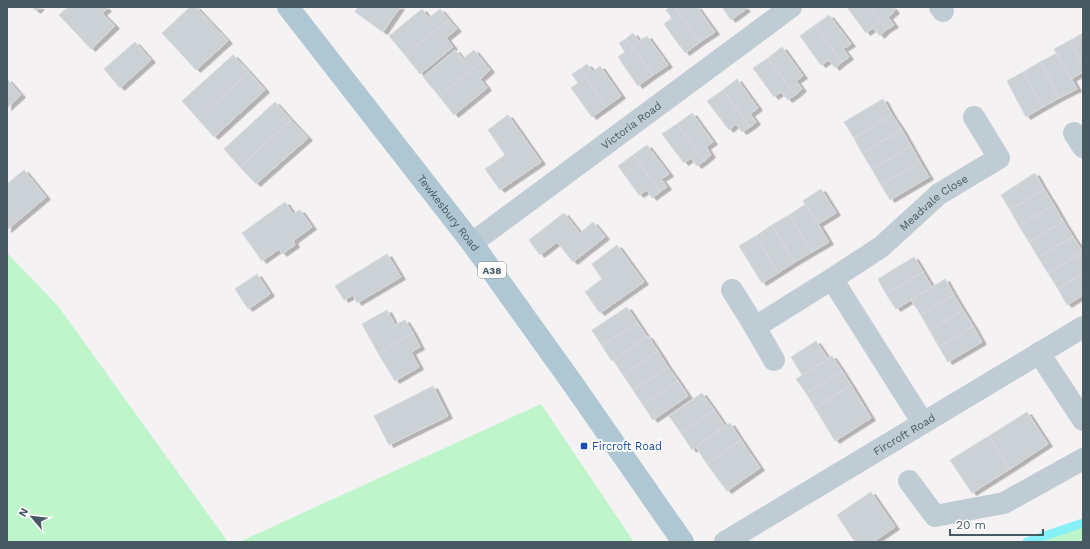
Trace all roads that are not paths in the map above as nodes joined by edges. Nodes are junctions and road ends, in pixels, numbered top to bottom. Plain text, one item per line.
1 (791, 7) edge
2 (292, 8) edge
3 (974, 117) dead end
4 (472, 243) junction
5 (832, 279) junction
6 (732, 290) dead end
7 (755, 327) junction
8 (1083, 327) edge
9 (1039, 353) junction
10 (774, 360) dead end
11 (1083, 420) edge
12 (923, 423) junction
13 (1083, 459) edge
14 (909, 481) dead end
15 (683, 542) edge
16 (725, 542) edge

1 - 4 street, Victoria Road
2 - 4 main road, Tewkesbury Road / A38
3 - 5 street, Meadvale Close
4 - 15 main road, Tewkesbury Road / A38
5 - 7 street, Meadvale Close
5 - 12 street
6 - 7 street
7 - 10 street
8 - 9 street, Fircroft Road
9 - 11 street
9 - 12 street, Fircroft Road
12 - 16 street, Fircroft Road
13 - 14 street

